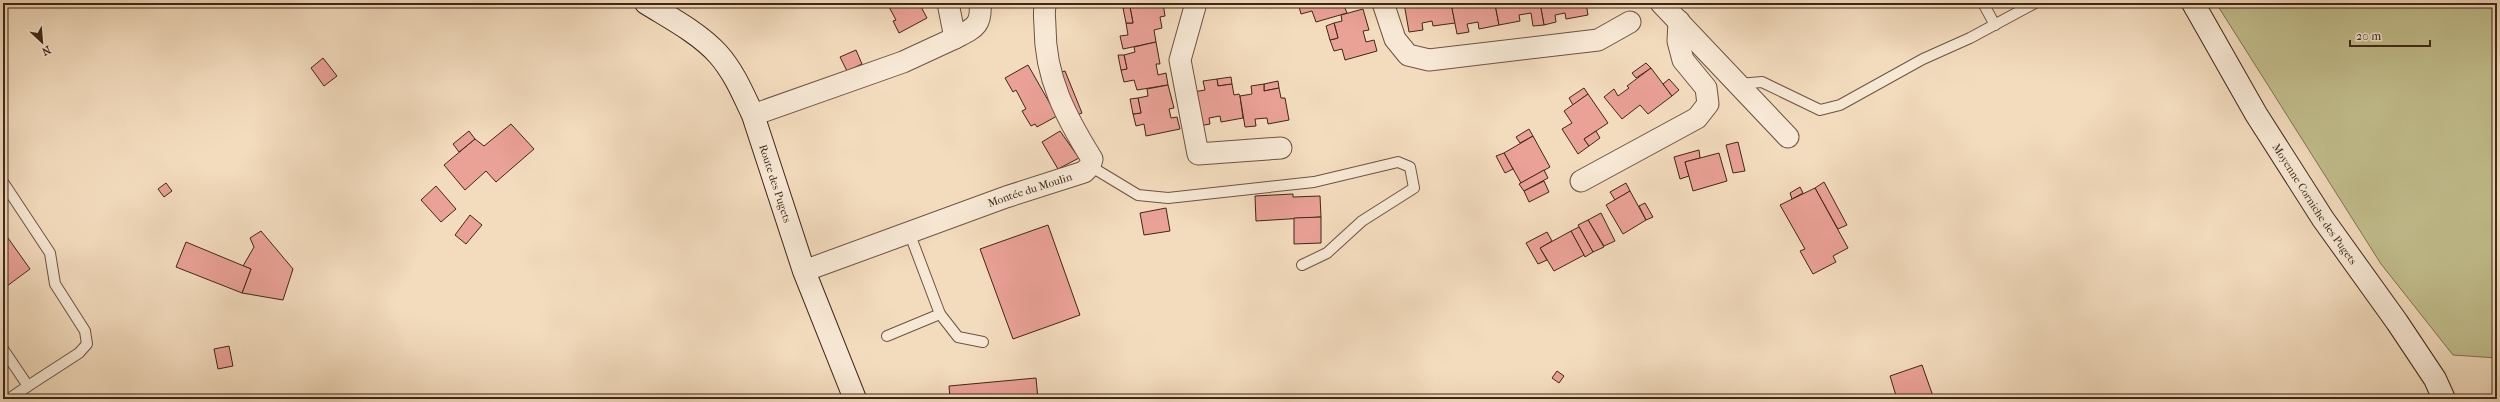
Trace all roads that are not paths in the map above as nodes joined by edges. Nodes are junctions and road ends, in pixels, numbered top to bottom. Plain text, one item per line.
1 (646, 3) edge
2 (948, 3) edge
3 (980, 3) edge
4 (1196, 3) edge
5 (1383, 3) edge
6 (1661, 3) edge
7 (1983, 3) edge
8 (2034, 3) edge
9 (2193, 3) edge
10 (1044, 4) edge
11 (1679, 21) junction
12 (1630, 22) dead end
13 (1995, 25) junction
14 (955, 38) junction
15 (1739, 84) junction
16 (753, 115) junction
17 (1788, 137) dead end
18 (1282, 148) dead end
19 (1090, 166) junction
20 (1581, 181) dead end
21 (3, 182) edge
22 (909, 232) junction
23 (1302, 265) dead end
24 (804, 271) junction
25 (940, 314) junction
26 (887, 336) dead end
27 (984, 342) dead end
28 (3, 349) edge
29 (28, 386) junction
30 (8, 399) edge
31 (855, 399) edge
32 (2444, 399) edge

1 - 16 main road, Route des Pugets
2 - 14 street
3 - 14 street
4 - 18 street
5 - 12 street
6 - 11 street
7 - 13 lane
8 - 13 lane
9 - 32 main road, Moyenne Corniche des Pugets
10 - 19 street
11 - 15 street
11 - 20 street
13 - 15 lane
14 - 16 street
15 - 17 street
16 - 24 main road, Route des Pugets
19 - 22 street, Montée du Moulin
19 - 23 lane
21 - 29 lane
22 - 24 street, Montée du Moulin
22 - 25 lane
24 - 31 main road, Route des Pugets
25 - 26 lane
25 - 27 lane
28 - 29 lane
29 - 30 lane

